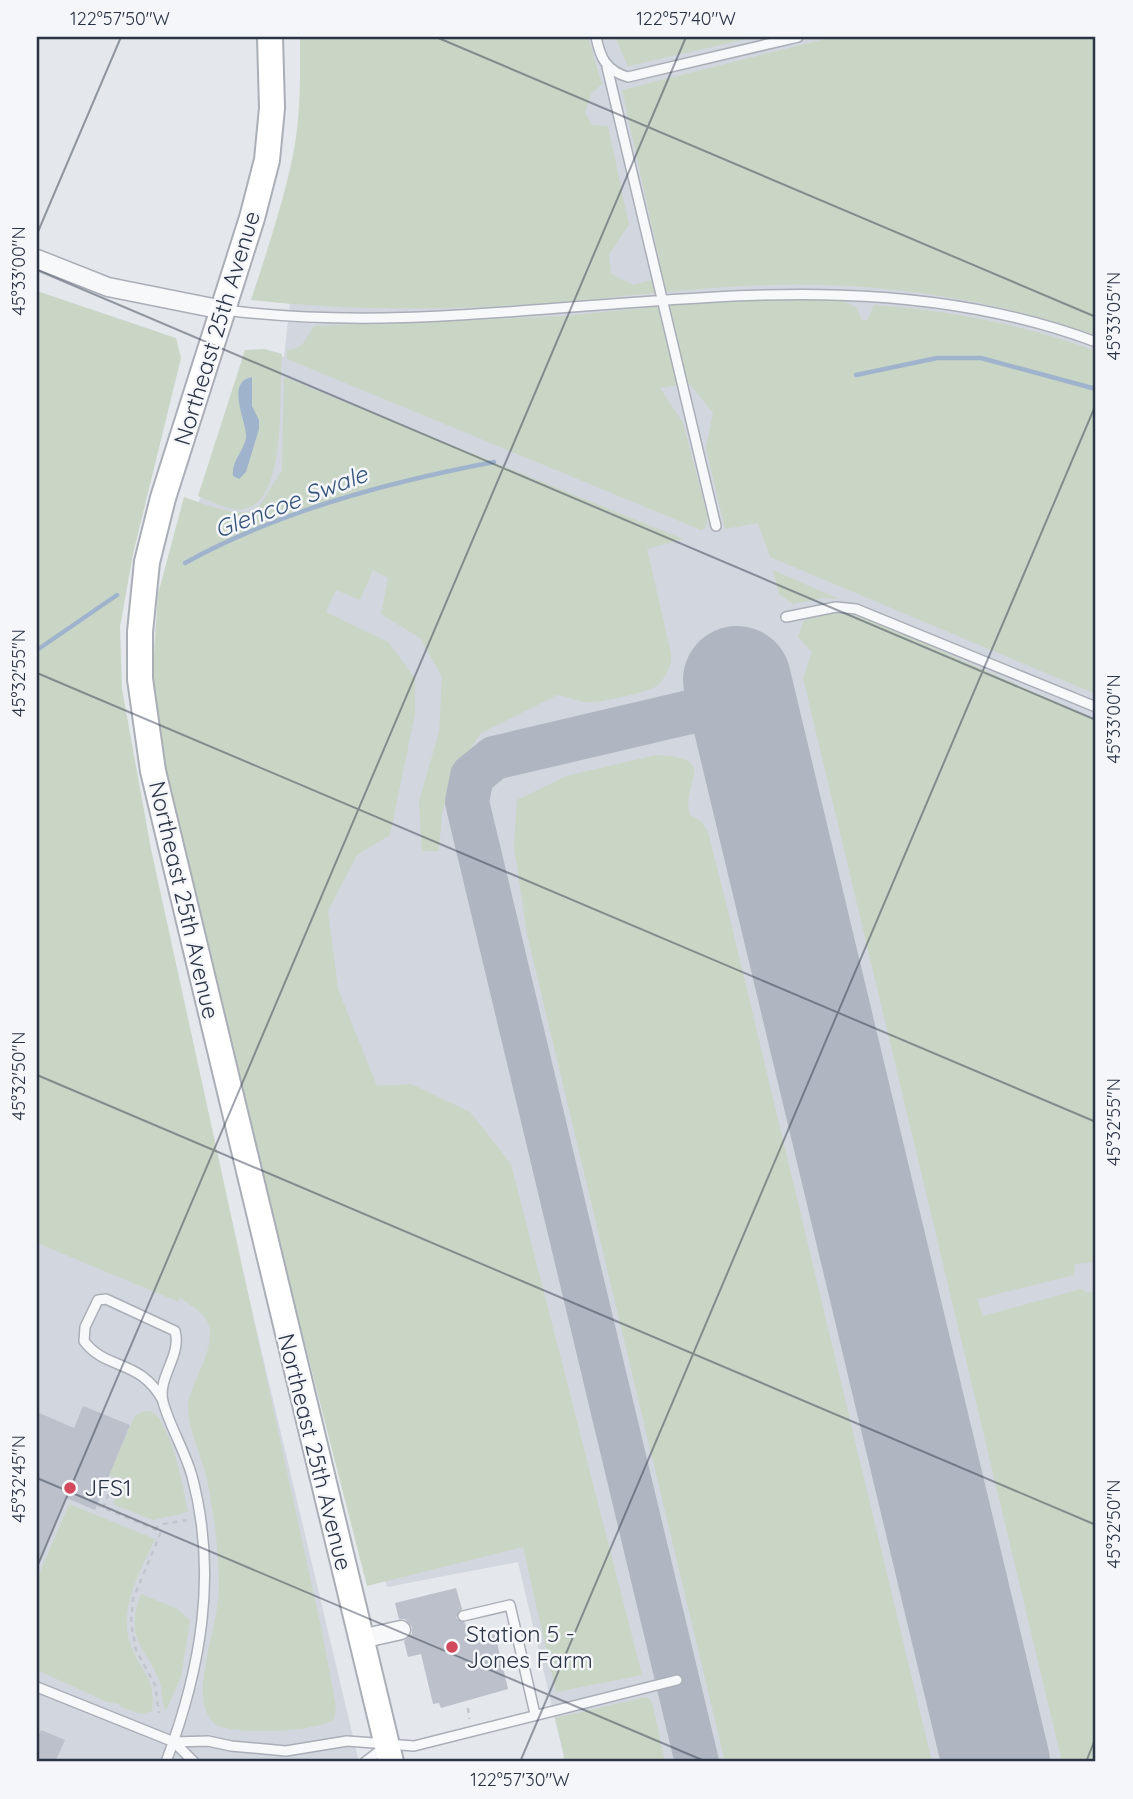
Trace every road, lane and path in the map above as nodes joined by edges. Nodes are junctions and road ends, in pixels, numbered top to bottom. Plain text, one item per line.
1 (270, 37) edge
2 (596, 37) edge
3 (797, 37) edge
4 (607, 67) junction
5 (37, 259) edge
6 (662, 298) junction
7 (223, 310) junction
8 (1096, 342) edge
9 (716, 526) dead end
10 (786, 617) dead end
11 (1096, 707) edge
12 (163, 1401) junction
13 (115, 1478) dead end
14 (106, 1483) dead end
15 (112, 1486) junction
16 (97, 1505) dead end
17 (103, 1508) junction
18 (201, 1518) junction
19 (154, 1529) junction
20 (463, 1616) dead end
21 (401, 1630) dead end
22 (361, 1639) junction
23 (677, 1679) dead end
24 (37, 1687) edge
25 (468, 1708) dead end
26 (159, 1713) dead end
27 (535, 1714) junction
28 (469, 1720) dead end
29 (174, 1742) junction
30 (389, 1754) edge
31 (166, 1762) edge
32 (194, 1762) edge
33 (365, 1762) edge

1 - 7 main road, Northeast 25th Avenue
2 - 4 lane
3 - 4 lane
4 - 6 lane
5 - 7 street
6 - 7 lane
6 - 8 lane
6 - 9 lane
7 - 22 main road, Northeast 25th Avenue
10 - 11 lane
12 - 12 lane
12 - 18 lane
13 - 15 path
14 - 15 path
15 - 17 path
16 - 17 path
17 - 19 path
18 - 19 path
18 - 29 lane
19 - 26 path
20 - 27 lane
21 - 22 street
22 - 30 main road, Northeast 25th Avenue
23 - 27 lane
24 - 29 lane
25 - 28 path
27 - 30 lane
29 - 30 lane
29 - 31 lane
29 - 32 lane
30 - 33 lane

